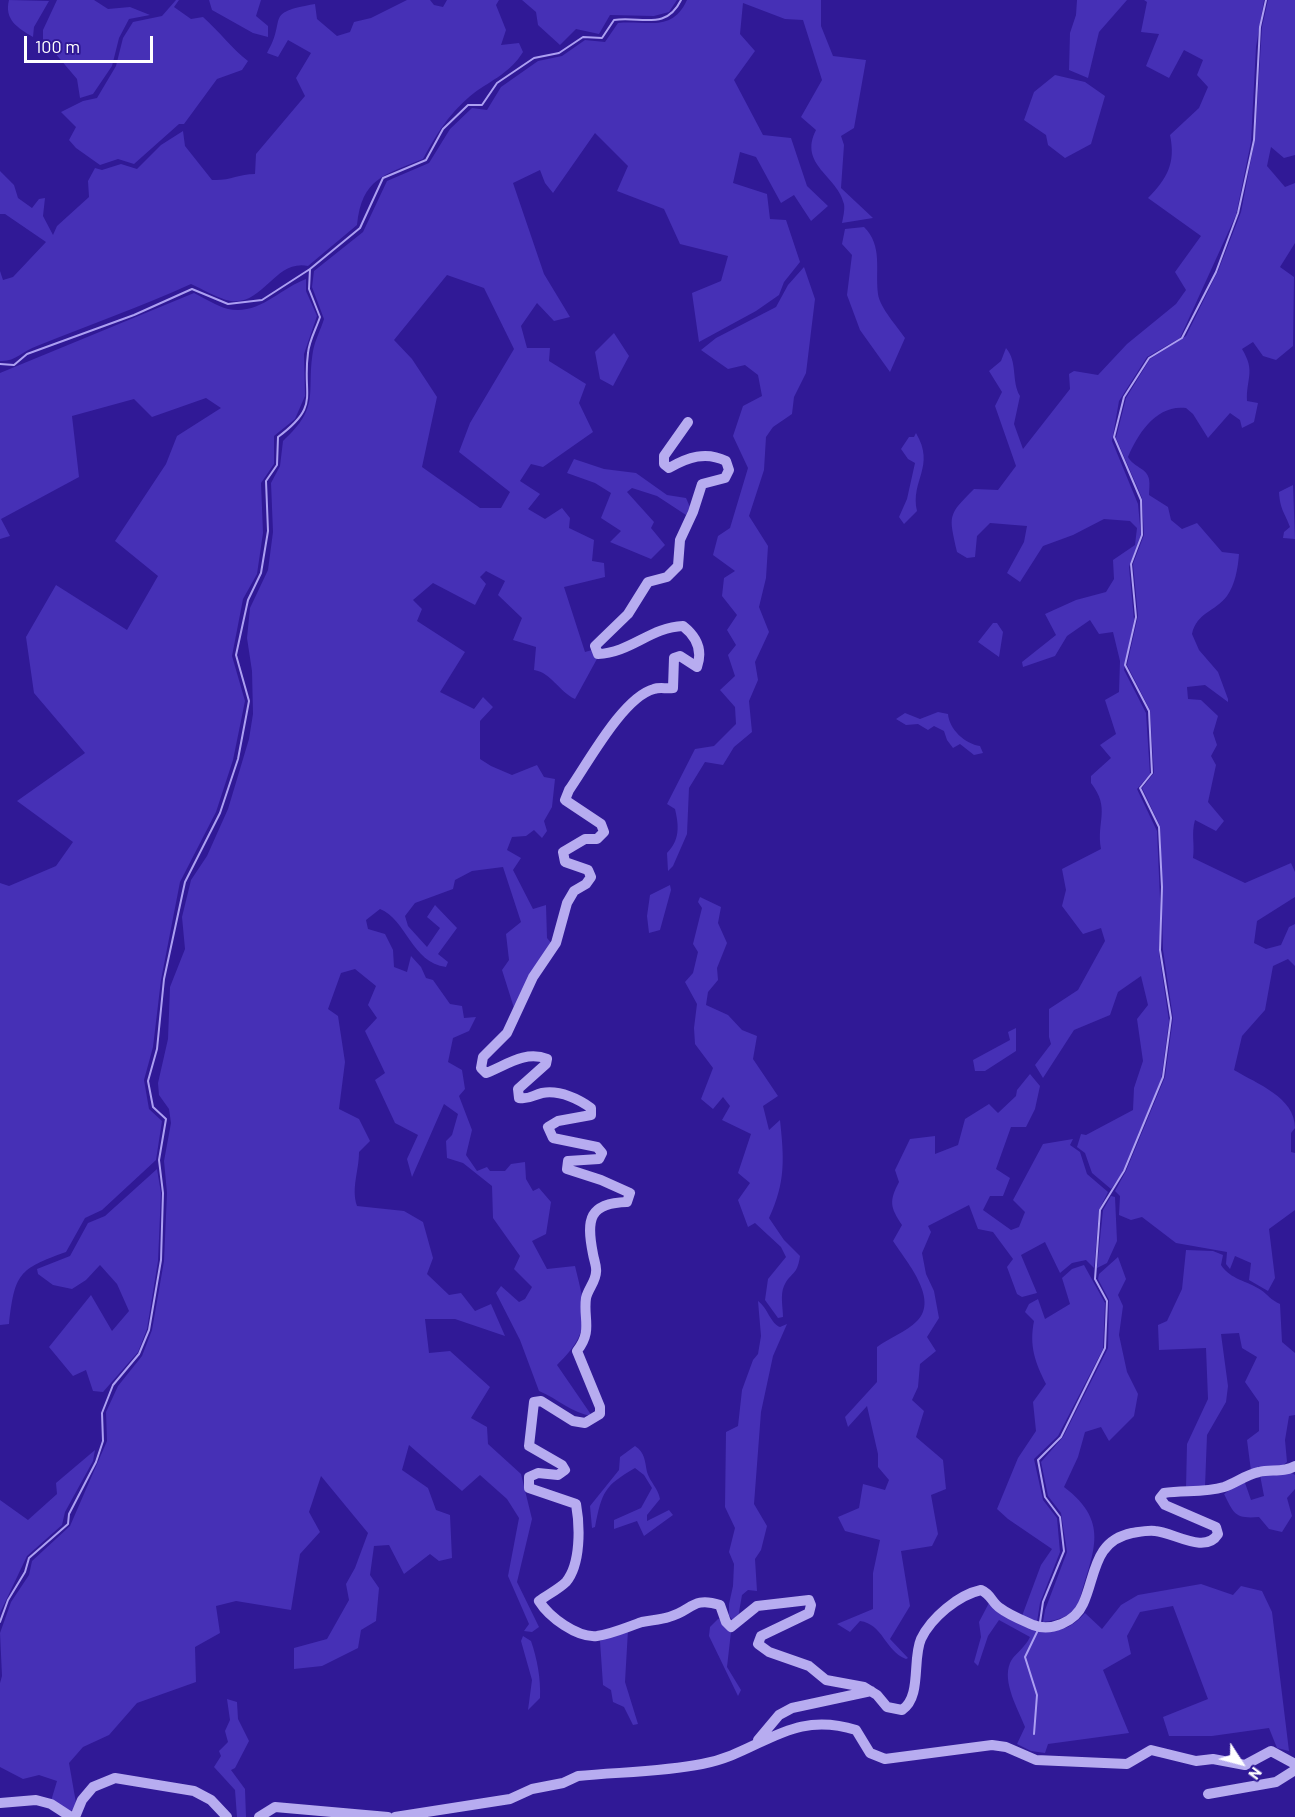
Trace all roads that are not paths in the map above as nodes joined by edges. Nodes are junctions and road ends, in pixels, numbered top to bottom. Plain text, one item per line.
1 (688, 422) dead end
2 (1295, 1466) edge
3 (872, 1691) junction
4 (752, 1747) junction
5 (1295, 1764) edge
6 (1295, 1770) edge
7 (1208, 1794) dead end
8 (0, 1803) edge
9 (73, 1817) edge
10 (227, 1817) edge
11 (259, 1817) edge
12 (388, 1817) edge
13 (394, 1817) edge

1 - 3 street
2 - 3 street
3 - 4 street
4 - 5 street
4 - 13 street
6 - 7 street
8 - 9 street
9 - 10 street
11 - 12 street

